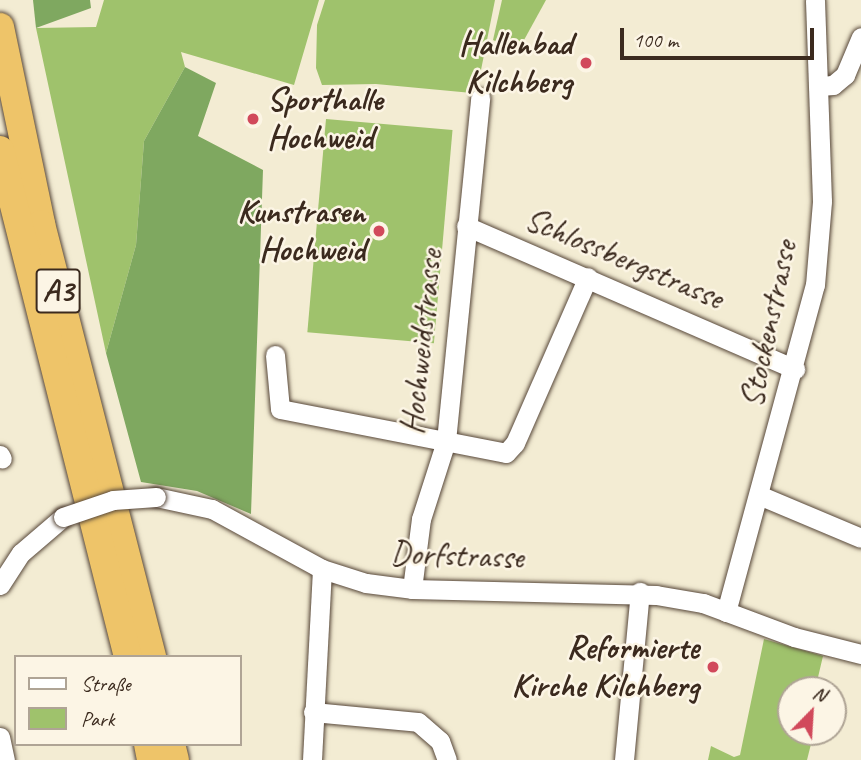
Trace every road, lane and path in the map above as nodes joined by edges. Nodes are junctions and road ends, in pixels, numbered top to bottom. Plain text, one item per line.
1 (816, 0) edge
2 (0, 27) edge
3 (861, 37) edge
4 (820, 86) junction
5 (480, 98) dead end
6 (0, 150) edge
7 (466, 226) junction
8 (588, 277) junction
9 (275, 355) dead end
10 (795, 369) junction
11 (446, 441) junction
12 (761, 496) junction
13 (861, 538) edge
14 (322, 569) junction
15 (0, 585) edge
16 (412, 589) junction
17 (640, 592) junction
18 (726, 612) junction
19 (861, 653) edge
20 (127, 655) edge
21 (151, 655) edge
22 (313, 712) junction
23 (312, 760) edge
24 (447, 760) edge
25 (624, 760) edge

1 - 4 street, Stockenstrasse
2 - 21 highway, A3
3 - 4 street
4 - 10 street, Stockenstrasse
5 - 7 street, Hochweidstrasse
6 - 20 highway, A3
7 - 8 street, Schlossbergstrasse
7 - 11 street, Hochweidstrasse
8 - 10 street, Schlossbergstrasse
8 - 11 street
9 - 11 street
10 - 12 street, Stockenstrasse
11 - 16 street, Hochweidstrasse
12 - 13 street
12 - 18 street, Stockenstrasse
14 - 15 street, Dorfstrasse, bridge
14 - 16 street, Dorfstrasse
14 - 22 street
16 - 17 street, Dorfstrasse
17 - 18 street, Dorfstrasse
17 - 25 street
18 - 19 street, Dorfstrasse
22 - 23 street
22 - 24 street

